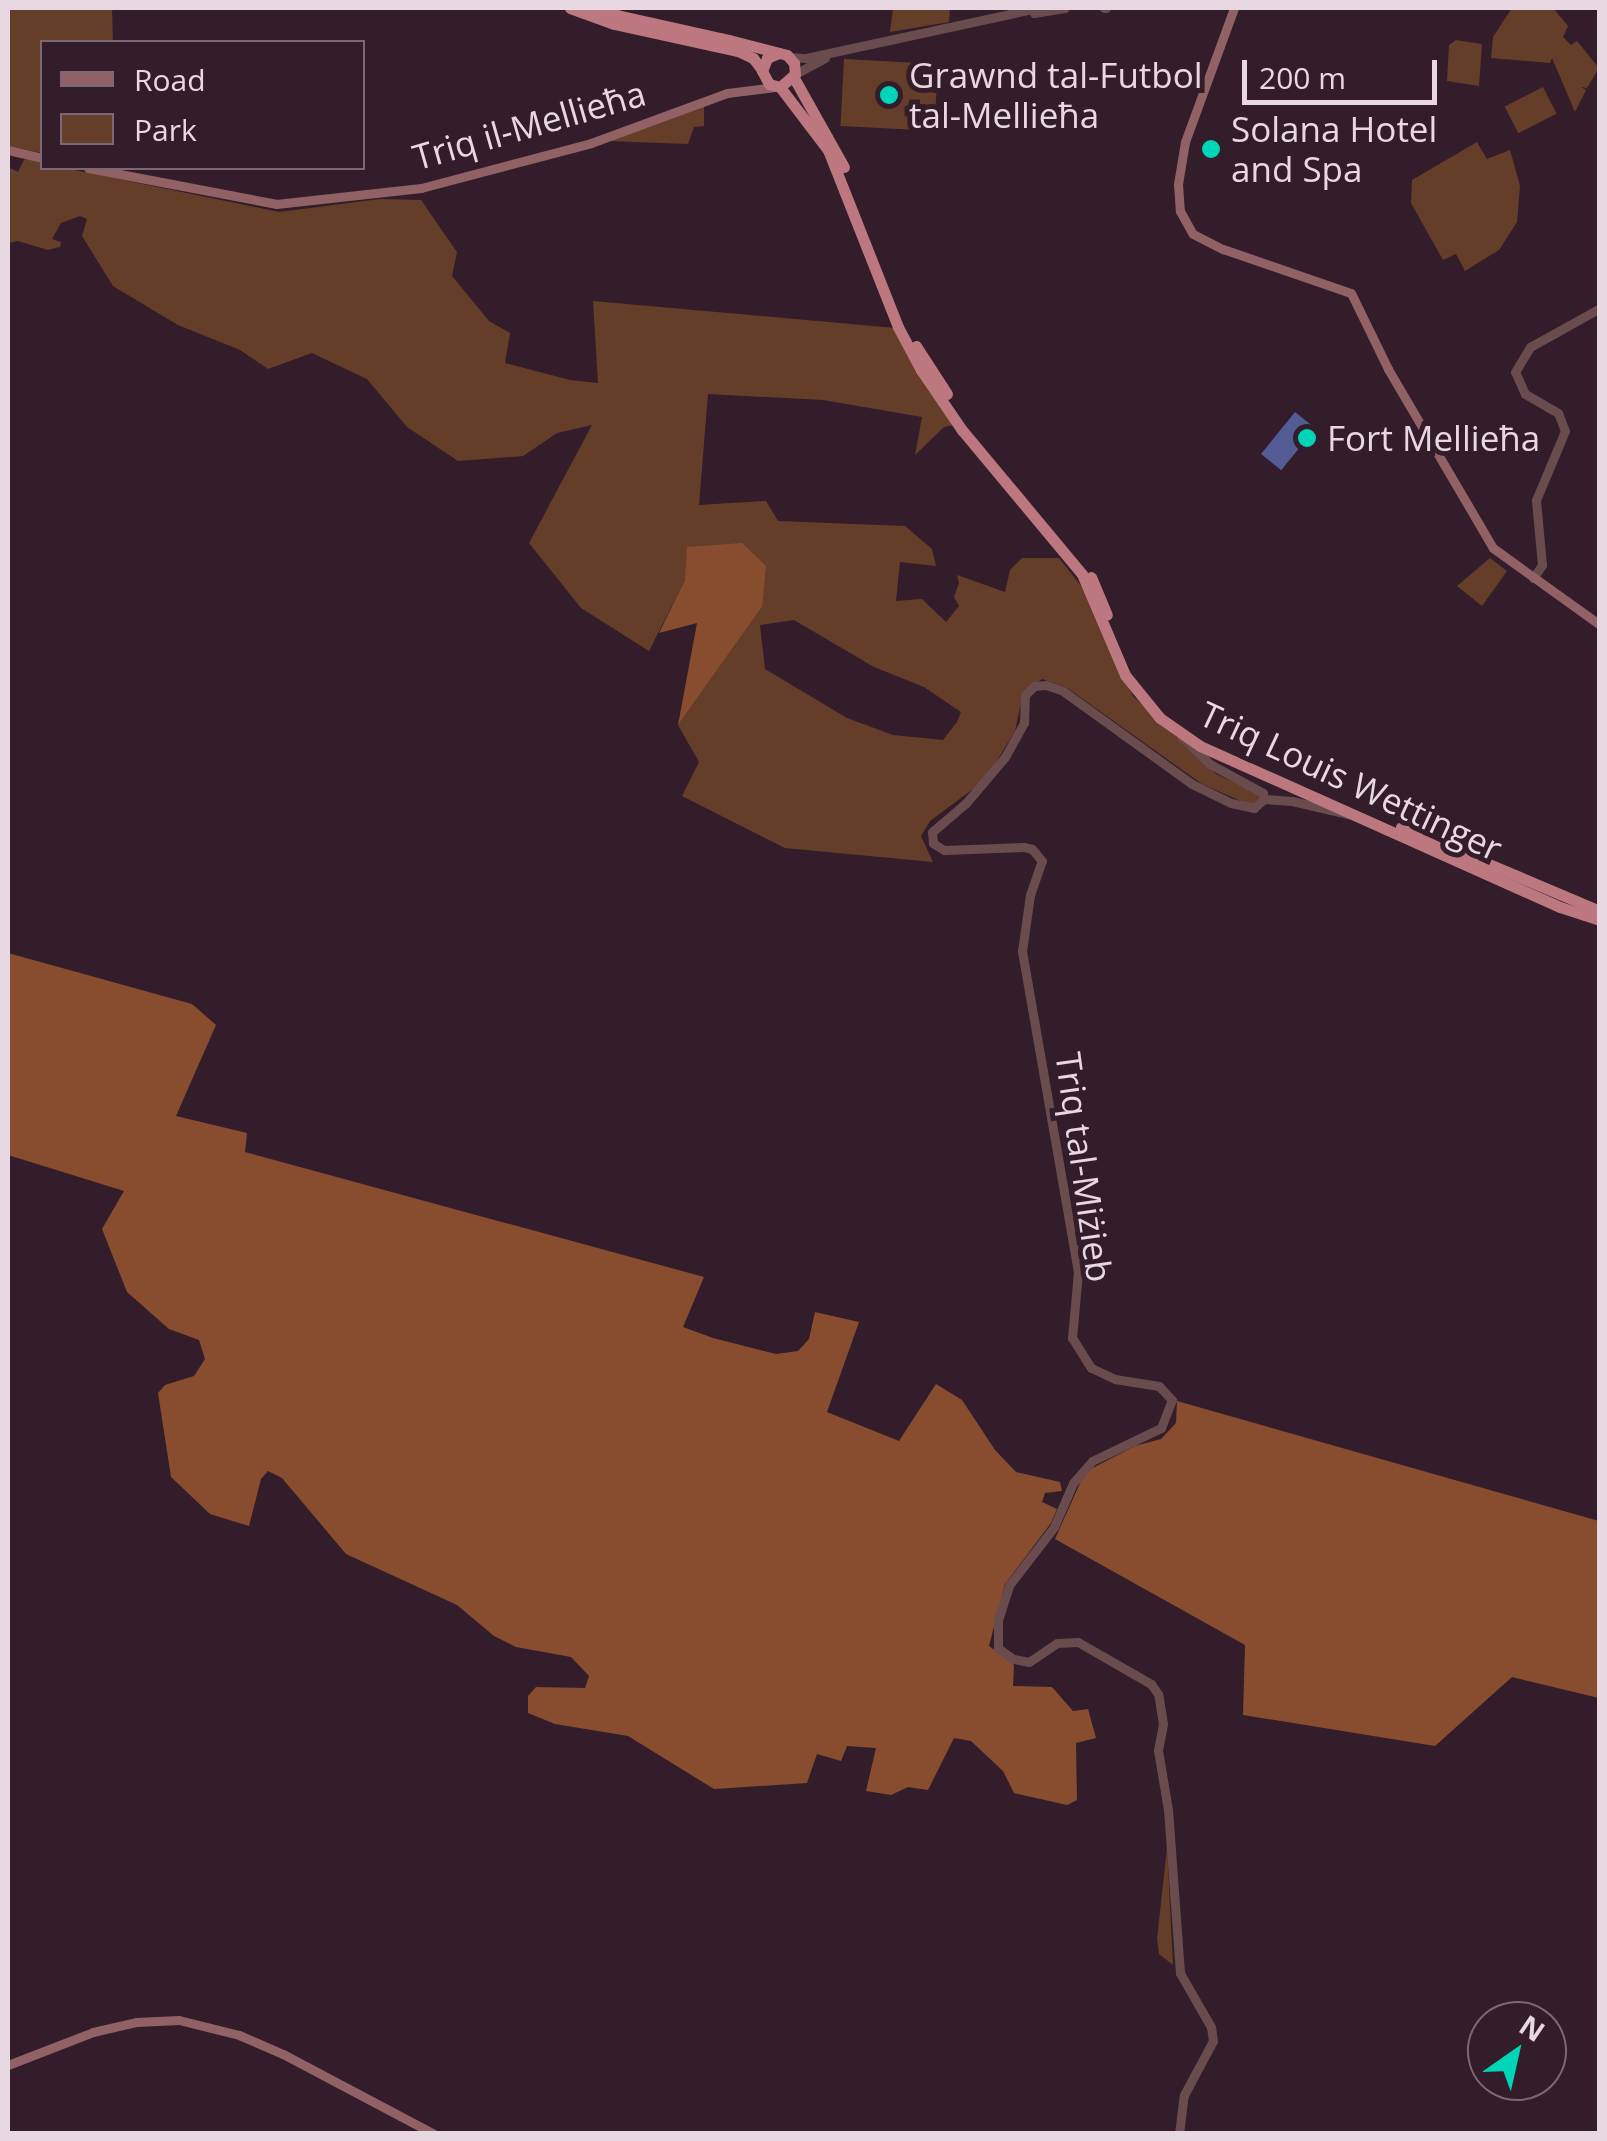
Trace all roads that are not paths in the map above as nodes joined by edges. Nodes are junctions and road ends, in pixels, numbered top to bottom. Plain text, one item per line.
1 (570, 8) edge
2 (593, 8) edge
3 (1037, 8) edge
4 (1065, 8) edge
5 (1234, 8) edge
6 (1021, 13) junction
7 (839, 47) junction
8 (784, 55) junction
9 (762, 72) junction
10 (795, 76) junction
11 (778, 87) junction
12 (745, 89) junction
13 (8, 150) edge
14 (40, 158) edge
15 (98, 170) edge
16 (1600, 308) edge
17 (1534, 578) junction
18 (1600, 625) edge
19 (1181, 736) junction
20 (1264, 799) junction
21 (1356, 815) junction
22 (1600, 911) edge
23 (1600, 920) edge
24 (8, 2065) edge
25 (434, 2134) edge
26 (1179, 2134) edge

1 - 9 highway, Triq Louis Wettinger
2 - 8 highway
3 - 6 street
4 - 6 street
5 - 17 main road
6 - 7 street
7 - 8 street
7 - 10 street
8 - 9 highway
8 - 10 highway, Triq Louis Wettinger
9 - 11 highway, Triq Louis Wettinger
9 - 12 main road, Triq il-Mellieħa
10 - 11 highway
10 - 22 highway, Triq Louis Wettinger
11 - 12 main road, Triq il-Mellieħa
11 - 19 highway, Triq Louis Wettinger
12 - 15 main road, Triq il-Mellieħa
13 - 14 main road
16 - 17 street
17 - 18 main road
19 - 20 street, Triq tal-Miżieb
19 - 21 highway, Triq Louis Wettinger
20 - 21 street, Triq tal-Miżieb
20 - 26 street, Triq tal-Miżieb
21 - 23 highway, Triq Louis Wettinger
24 - 25 main road

